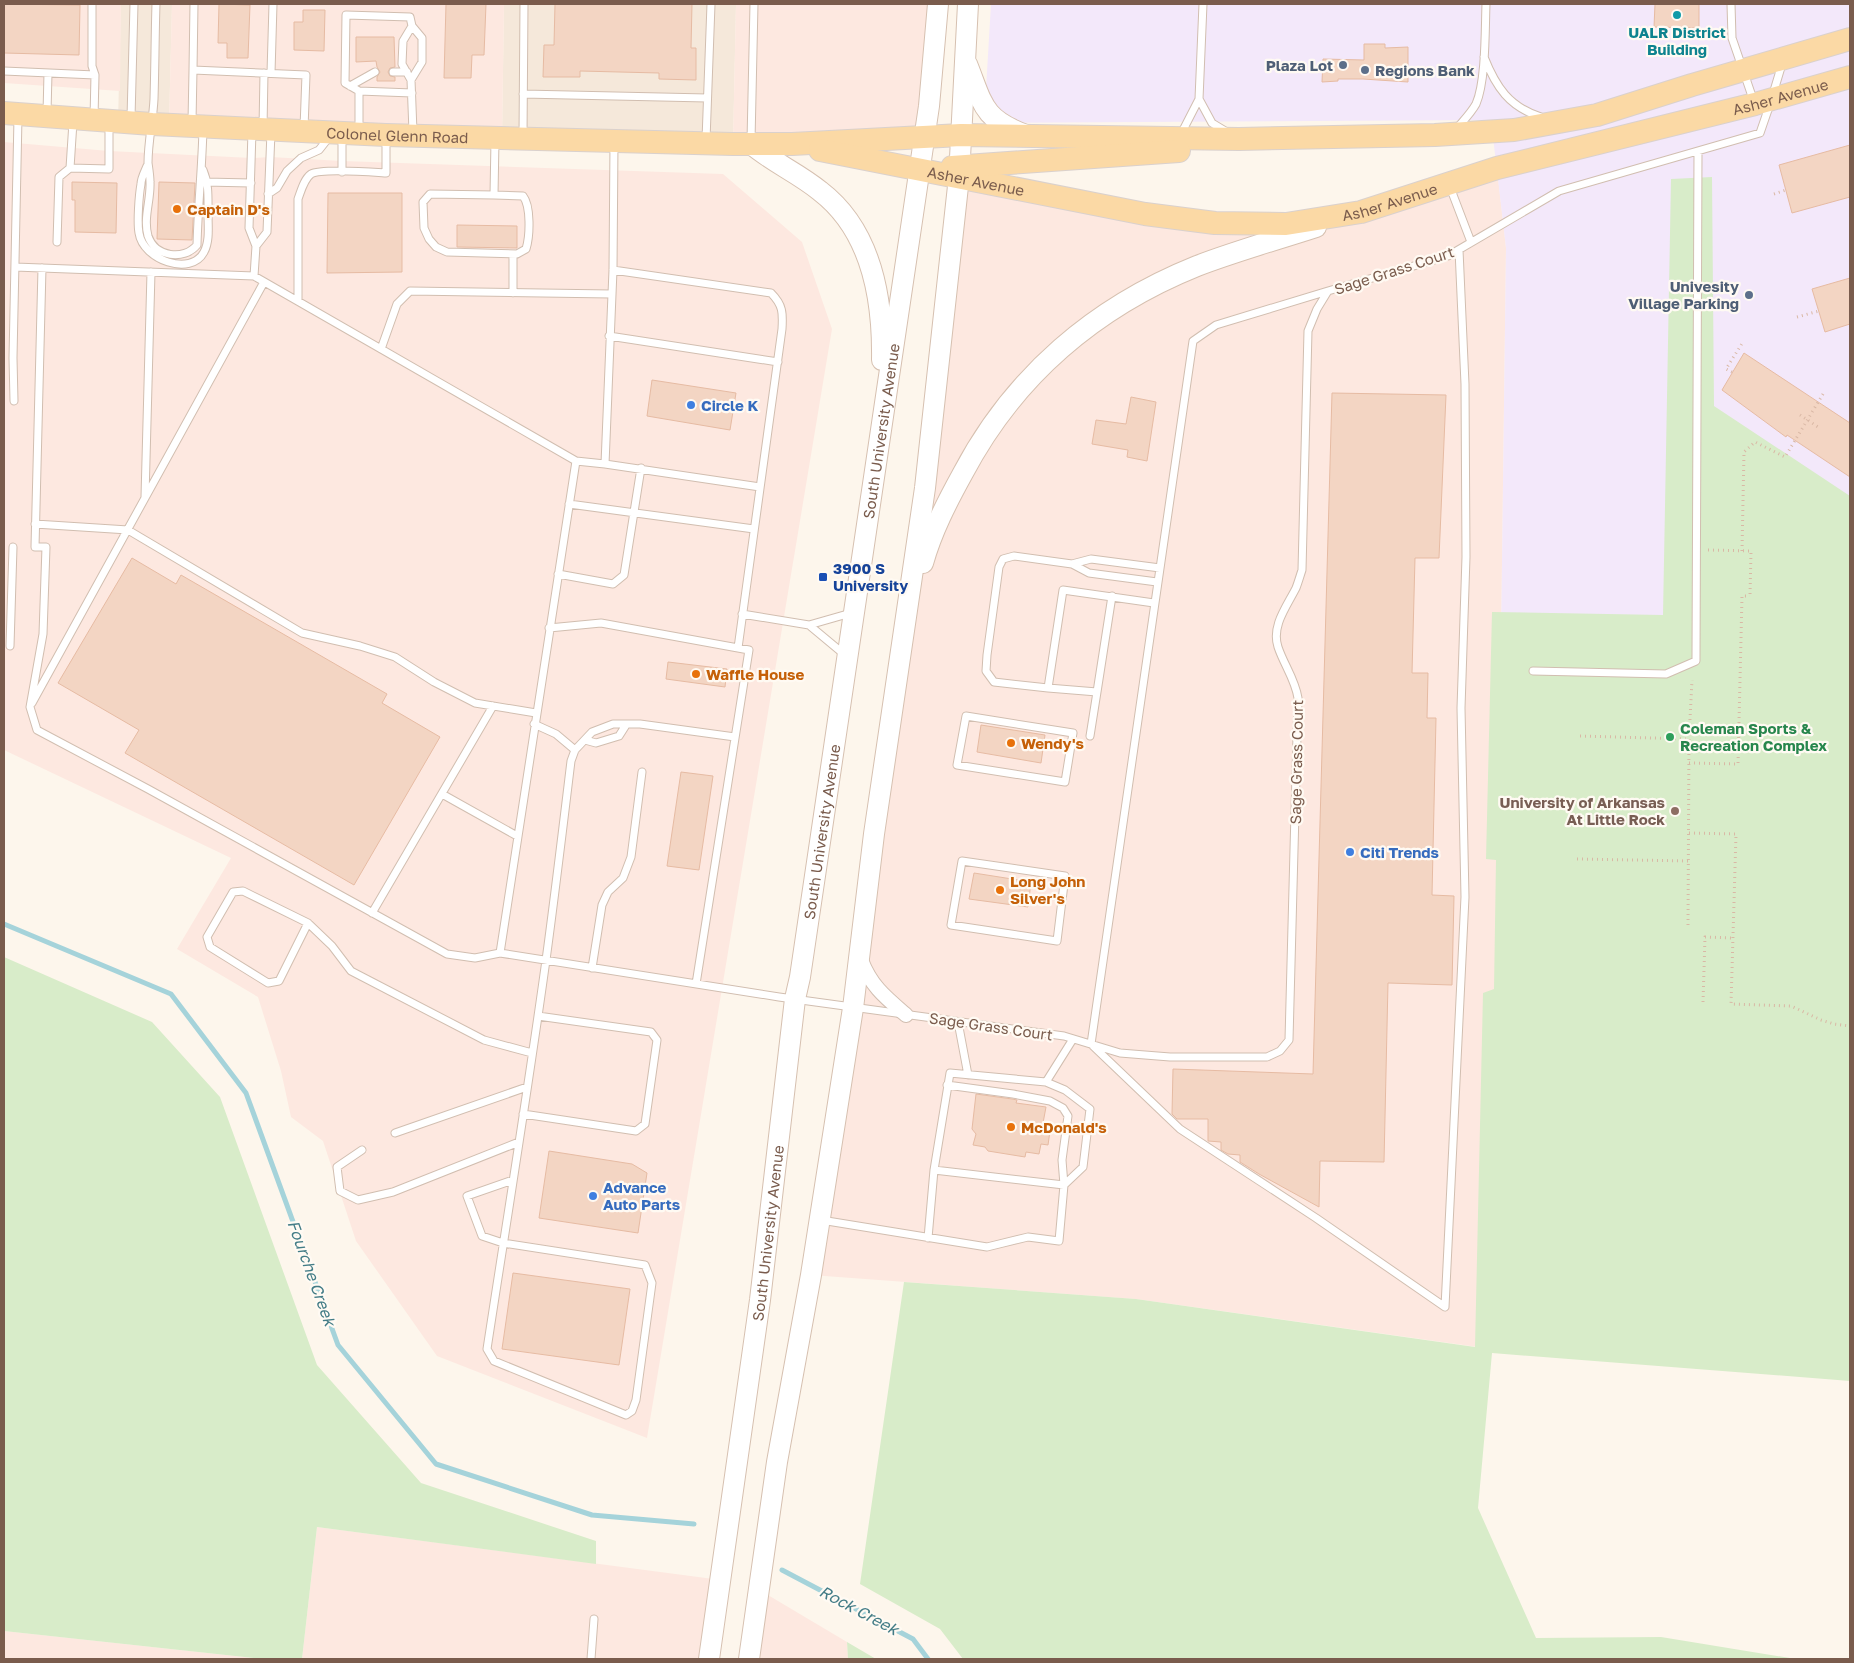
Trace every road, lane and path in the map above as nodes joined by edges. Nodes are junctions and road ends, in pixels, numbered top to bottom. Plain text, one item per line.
1 (92, 4) edge
2 (134, 4) edge
3 (156, 4) edge
4 (194, 4) edge
5 (273, 4) edge
6 (524, 4) edge
7 (710, 4) edge
8 (754, 4) edge
9 (938, 4) edge
10 (968, 4) edge
11 (1203, 4) edge
12 (1486, 4) edge
13 (1730, 4) edge
14 (412, 26) junction
15 (1850, 39) edge
16 (1484, 57) junction
17 (964, 58) junction
18 (1783, 58) junction
19 (4, 70) edge
20 (193, 70) junction
21 (1744, 70) junction
22 (375, 72) dead end
23 (394, 72) dead end
24 (407, 72) junction
25 (48, 73) junction
26 (268, 73) junction
27 (95, 75) junction
28 (1850, 77) edge
29 (411, 80) junction
30 (350, 86) junction
31 (359, 91) junction
32 (412, 93) junction
33 (523, 94) junction
34 (707, 98) junction
35 (1199, 99) junction
36 (1763, 101) junction
37 (11, 114) edge
38 (47, 117) junction
39 (112, 121) junction
40 (1559, 123) junction
41 (198, 126) junction
42 (262, 129) junction
43 (304, 131) junction
44 (344, 132) junction
45 (386, 135) junction
46 (413, 135) junction
47 (960, 135) junction
48 (1435, 135) junction
49 (924, 136) junction
50 (1028, 136) junction
51 (495, 137) junction
52 (523, 138) junction
53 (1180, 138) junction
54 (1239, 139) junction
55 (614, 140) junction
56 (706, 143) junction
57 (751, 144) junction
58 (792, 144) junction
59 (1698, 152) junction
60 (148, 163) junction
61 (70, 168) junction
62 (202, 169) junction
63 (919, 169) junction
64 (342, 172) junction
65 (960, 172) junction
66 (199, 182) junction
67 (208, 182) junction
68 (251, 184) junction
69 (1448, 184) junction
70 (1786, 190) dead end
71 (268, 194) junction
72 (1774, 194) dead end
73 (494, 195) junction
74 (1361, 212) junction
75 (57, 242) dead end
76 (1471, 242) junction
77 (256, 246) junction
78 (1459, 250) junction
79 (513, 254) junction
80 (15, 268) junction
81 (42, 268) junction
82 (613, 270) junction
83 (151, 272) junction
84 (254, 276) junction
85 (264, 282) junction
86 (1328, 291) junction
87 (513, 293) junction
88 (611, 294) junction
89 (298, 301) junction
90 (1819, 311) dead end
91 (1797, 317) dead end
92 (609, 336) junction
93 (1743, 342) dead end
94 (381, 349) junction
95 (4, 357) edge
96 (13, 358) junction
97 (778, 362) junction
98 (1732, 372) dead end
99 (1823, 394) dead end
100 (14, 401) dead end
101 (1800, 416) dead end
102 (881, 419) junction
103 (1808, 420) junction
104 (1818, 427) dead end
105 (576, 461) junction
106 (605, 464) junction
107 (641, 468) junction
108 (760, 486) junction
109 (145, 500) junction
110 (569, 504) junction
111 (634, 513) junction
112 (35, 524) junction
113 (754, 528) junction
114 (128, 530) junction
115 (13, 547) dead end
116 (1697, 550) junction
117 (1742, 551) junction
118 (1072, 564) junction
119 (1160, 568) junction
120 (558, 574) junction
121 (1158, 582) junction
122 (1112, 596) junction
123 (1154, 603) junction
124 (854, 612) junction
125 (742, 614) junction
126 (808, 625) junction
127 (549, 628) junction
128 (902, 640) junction
129 (10, 646) dead end
130 (738, 648) junction
131 (848, 656) junction
132 (1533, 671) dead end
133 (1692, 680) dead end
134 (1048, 688) junction
135 (1097, 692) junction
136 (493, 706) junction
137 (30, 707) junction
138 (536, 713) junction
139 (534, 724) junction
140 (626, 725) junction
141 (1090, 736) dead end
142 (1580, 736) dead end
143 (735, 737) junction
144 (1690, 739) junction
145 (585, 740) junction
146 (574, 750) junction
147 (1689, 762) junction
148 (642, 772) dead end
149 (1065, 782) joint
150 (442, 794) junction
151 (1689, 833) junction
152 (517, 836) junction
153 (1578, 859) dead end
154 (1688, 861) junction
155 (372, 913) junction
156 (308, 923) junction
157 (951, 925) joint
158 (1688, 925) dead end
159 (1732, 938) junction
160 (500, 953) junction
161 (860, 958) junction
162 (546, 960) junction
163 (592, 968) junction
164 (696, 984) junction
165 (796, 999) junction
166 (1703, 1002) dead end
167 (853, 1008) junction
168 (906, 1015) junction
169 (538, 1016) junction
170 (958, 1022) junction
171 (1850, 1026) edge
172 (1074, 1039) junction
173 (1091, 1044) junction
174 (532, 1053) junction
175 (968, 1075) junction
176 (1046, 1082) junction
177 (947, 1085) junction
178 (527, 1087) junction
179 (523, 1114) junction
180 (395, 1133) dead end
181 (519, 1142) junction
182 (362, 1150) dead end
183 (934, 1170) junction
184 (513, 1180) junction
185 (1064, 1185) junction
186 (820, 1220) junction
187 (928, 1238) junction
188 (503, 1243) junction
189 (594, 1619) dead end
190 (591, 1659) edge
191 (709, 1659) edge
192 (749, 1659) edge

1 - 27 lane
2 - 39 lane
3 - 39 lane
4 - 20 lane
5 - 26 lane
6 - 33 lane
7 - 34 lane
8 - 57 lane
9 - 49 main road, South University Avenue
10 - 17 main road
11 - 35 lane
12 - 16 lane
13 - 21 lane
14 - 24 lane
14 - 29 lane
14 - 30 lane
15 - 18 main road
16 - 40 lane
16 - 48 lane
17 - 47 main road
17 - 50 main road
18 - 21 main road
18 - 36 lane, Sage Grass Court
19 - 25 lane
20 - 26 lane
20 - 41 lane
21 - 36 lane
21 - 40 main road
22 - 30 lane
23 - 24 lane
24 - 29 lane
25 - 27 lane
25 - 38 lane
26 - 42 lane
26 - 43 lane
27 - 39 lane
28 - 36 main road, Asher Avenue
29 - 32 lane
30 - 31 lane
31 - 32 lane
31 - 44 lane
32 - 46 lane
33 - 34 lane
33 - 52 lane
34 - 56 lane
35 - 53 lane
35 - 54 lane
36 - 59 lane, Sage Grass Court
36 - 69 main road, Asher Avenue
37 - 38 main road, Colonel Glenn Road
37 - 80 lane
38 - 39 main road, Colonel Glenn Road
39 - 41 main road, Colonel Glenn Road
39 - 60 lane
39 - 61 lane
39 - 61 lane
40 - 48 main road
41 - 42 main road, Colonel Glenn Road
41 - 62 lane
42 - 43 main road, Colonel Glenn Road
42 - 68 lane
42 - 71 lane
43 - 44 main road, Colonel Glenn Road
44 - 45 main road, Colonel Glenn Road
44 - 64 lane
44 - 71 lane
45 - 46 main road, Colonel Glenn Road
45 - 64 lane
46 - 51 main road, Colonel Glenn Road
47 - 49 main road
47 - 50 main road
47 - 65 main road
48 - 54 main road
49 - 58 main road, Colonel Glenn Road
49 - 63 main road, South University Avenue
50 - 53 main road
51 - 52 main road, Colonel Glenn Road
51 - 73 lane
52 - 55 main road, Colonel Glenn Road
53 - 54 main road
54 - 65 main road, Colonel Glenn Road
55 - 56 main road, Colonel Glenn Road
55 - 82 lane
56 - 57 main road, Colonel Glenn Road
57 - 58 main road, Colonel Glenn Road
57 - 102 main road
58 - 63 main road, Colonel Glenn Road
59 - 76 lane, Sage Grass Court
59 - 116 lane
60 - 66 lane
60 - 67 lane
61 - 75 lane
62 - 66 lane
62 - 67 lane
63 - 65 main road, Colonel Glenn Road
63 - 102 main road, South University Avenue
64 - 89 lane
65 - 74 main road, Asher Avenue
65 - 128 main road
66 - 67 lane
67 - 68 lane
68 - 77 lane
69 - 74 main road, Asher Avenue
69 - 76 lane
70 - 72 path
71 - 77 lane
73 - 79 lane
73 - 79 lane
74 - 128 main road
76 - 78 lane, Sage Grass Court
77 - 84 lane
78 - 86 lane, Sage Grass Court
78 - 173 lane
79 - 87 lane
80 - 81 lane
80 - 96 lane
81 - 83 lane
81 - 112 lane
82 - 88 lane
82 - 97 lane
83 - 84 lane
83 - 109 lane
84 - 85 lane
85 - 89 lane
85 - 109 lane
86 - 119 lane
86 - 173 lane, Sage Grass Court
87 - 88 lane
87 - 94 lane
88 - 92 lane
89 - 94 lane
90 - 91 path
92 - 97 lane
92 - 106 lane
93 - 98 path
94 - 105 lane
95 - 96 lane
96 - 100 lane
97 - 108 lane
99 - 103 path
101 - 103 path
102 - 124 main road, South University Avenue
103 - 104 path
103 - 117 path
105 - 106 lane
105 - 110 lane
106 - 107 lane
107 - 108 lane
107 - 111 lane
108 - 113 lane
109 - 114 lane
110 - 111 lane
110 - 120 lane
111 - 113 lane
111 - 120 lane
112 - 114 lane
112 - 137 lane
113 - 125 lane
114 - 136 lane
114 - 137 lane
115 - 129 lane
116 - 117 path
116 - 132 lane
117 - 147 path
118 - 119 lane
118 - 121 lane
118 - 134 lane
119 - 121 lane
120 - 127 lane
121 - 123 lane
122 - 123 lane
122 - 134 lane
122 - 135 lane
123 - 173 lane
124 - 126 lane
124 - 131 main road, South University Avenue
125 - 126 lane
125 - 130 lane
126 - 131 lane
127 - 130 lane
127 - 138 lane
128 - 161 main road
130 - 143 lane
131 - 165 main road, South University Avenue
133 - 144 path
134 - 135 lane
135 - 141 lane
136 - 138 lane
136 - 150 lane
137 - 155 lane, Sage Grass Court
138 - 139 lane
139 - 146 lane
139 - 152 lane
140 - 143 lane
140 - 145 lane
140 - 145 lane
142 - 144 path
143 - 164 lane
144 - 147 path
145 - 146 lane
146 - 162 lane
147 - 151 path
148 - 163 lane
149 - 149 lane
150 - 152 lane
150 - 155 lane
151 - 154 path
151 - 159 path
152 - 160 lane
153 - 154 path
154 - 158 path
155 - 160 lane, Sage Grass Court
156 - 156 lane
156 - 174 lane
157 - 157 lane
159 - 166 path
159 - 171 path
160 - 162 lane, Sage Grass Court
161 - 167 main road
161 - 168 street
162 - 163 lane, Sage Grass Court
162 - 169 lane
163 - 164 lane, Sage Grass Court
164 - 165 lane, Sage Grass Court
165 - 167 lane, Sage Grass Court
165 - 191 main road, South University Avenue
167 - 168 lane, Sage Grass Court
167 - 186 main road
168 - 170 lane, Sage Grass Court
169 - 174 lane
169 - 179 lane
170 - 172 lane, Sage Grass Court
170 - 175 lane
172 - 173 lane, Sage Grass Court
172 - 176 lane
174 - 178 lane
175 - 176 lane
175 - 177 lane
176 - 185 lane
177 - 183 lane
177 - 185 lane
178 - 179 lane
178 - 180 lane
179 - 181 lane
181 - 182 lane
181 - 184 lane
183 - 185 lane
183 - 187 lane
184 - 188 lane
184 - 188 lane
185 - 187 lane
186 - 187 lane
186 - 192 main road
188 - 188 lane
189 - 190 lane

